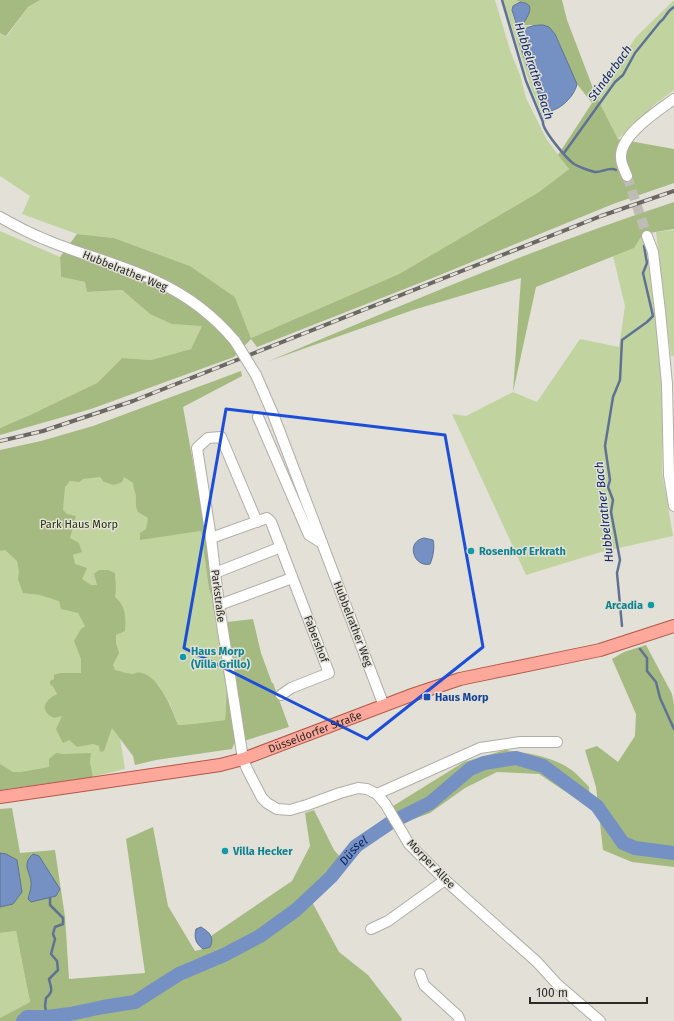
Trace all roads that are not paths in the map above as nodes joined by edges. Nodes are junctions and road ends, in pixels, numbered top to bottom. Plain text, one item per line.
1 (674, 99) edge
2 (626, 176) tunnel mouth
3 (0, 217) edge
4 (647, 236) tunnel mouth
5 (258, 417) dead end
6 (674, 506) edge
7 (257, 522) junction
8 (211, 538) junction
9 (322, 542) junction
10 (281, 547) junction
11 (215, 573) junction
12 (292, 578) junction
13 (219, 605) junction
14 (674, 626) edge
15 (281, 695) dead end
16 (384, 706) junction
17 (558, 742) dead end
18 (244, 759) junction
19 (377, 794) junction
20 (0, 797) edge
21 (445, 880) junction
22 (371, 928) dead end
23 (420, 974) dead end
24 (597, 1020) edge
25 (460, 1021) edge

1 - 2 street
3 - 9 street, Hubbelrather Weg, bridge
4 - 6 street
5 - 9 street
7 - 8 street
7 - 8 street, Parkstraße
7 - 10 street, Fabershof
8 - 11 street, Parkstraße
9 - 16 street, Hubbelrather Weg
10 - 11 street
10 - 12 street, Fabershof
11 - 13 street, Parkstraße
12 - 13 street
12 - 15 street, Fabershof
13 - 18 street, Parkstraße
14 - 16 main road, Düsseldorfer Straße
16 - 18 main road, Düsseldorfer Straße
17 - 19 street
18 - 19 street
18 - 20 main road, Düsseldorfer Straße
19 - 21 street, Morper Allee
21 - 22 street
21 - 24 street, Morper Allee
23 - 25 street

